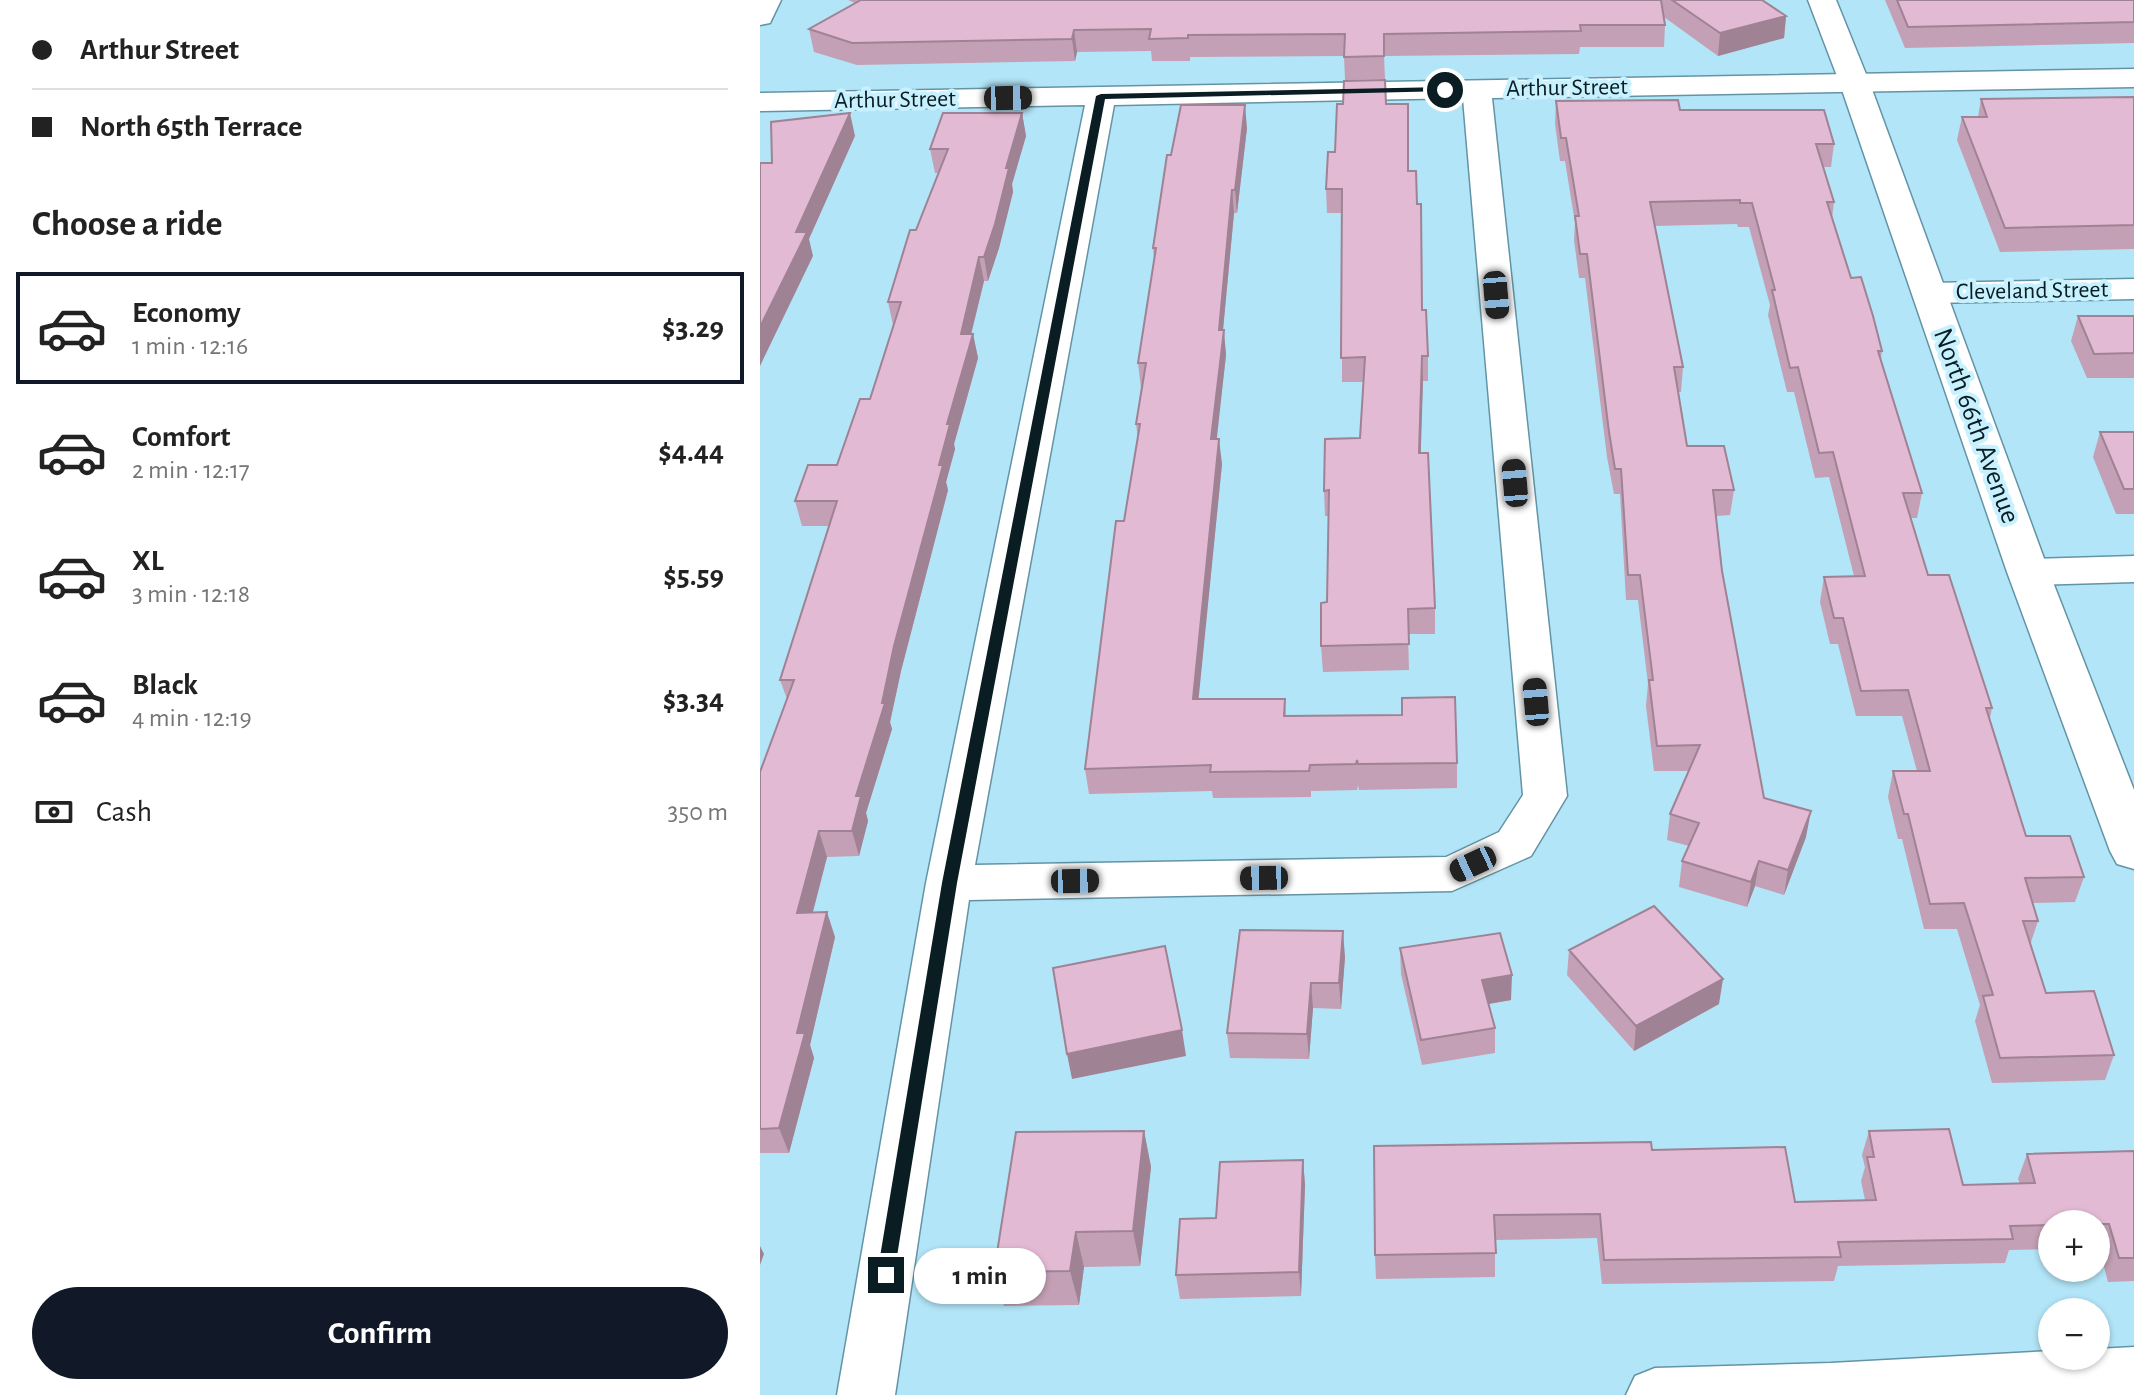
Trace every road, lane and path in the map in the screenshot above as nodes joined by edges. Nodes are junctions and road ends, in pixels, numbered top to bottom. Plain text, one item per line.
1 (768, 0) edge
2 (1822, 0) edge
3 (760, 17) edge
4 (2134, 78) edge
5 (1855, 84) junction
6 (1477, 89) junction
7 (1101, 96) junction
8 (760, 102) edge
9 (2134, 289) edge
10 (1929, 293) junction
11 (2134, 569) edge
12 (2028, 572) junction
13 (2134, 851) edge
14 (949, 883) junction
15 (2134, 1373) edge
16 (866, 1395) edge
17 (1655, 1395) edge

1 - 3 street
2 - 5 street, North 66th Avenue
4 - 5 street, Arthur Street
5 - 6 street, Arthur Street
5 - 10 street, North 66th Avenue
6 - 7 street, Arthur Street
6 - 14 street
7 - 8 street, Arthur Street
7 - 14 street
9 - 10 street, Cleveland Street
10 - 12 street, North 66th Avenue
11 - 12 street
12 - 13 street, North 66th Avenue
14 - 16 street
15 - 17 street

